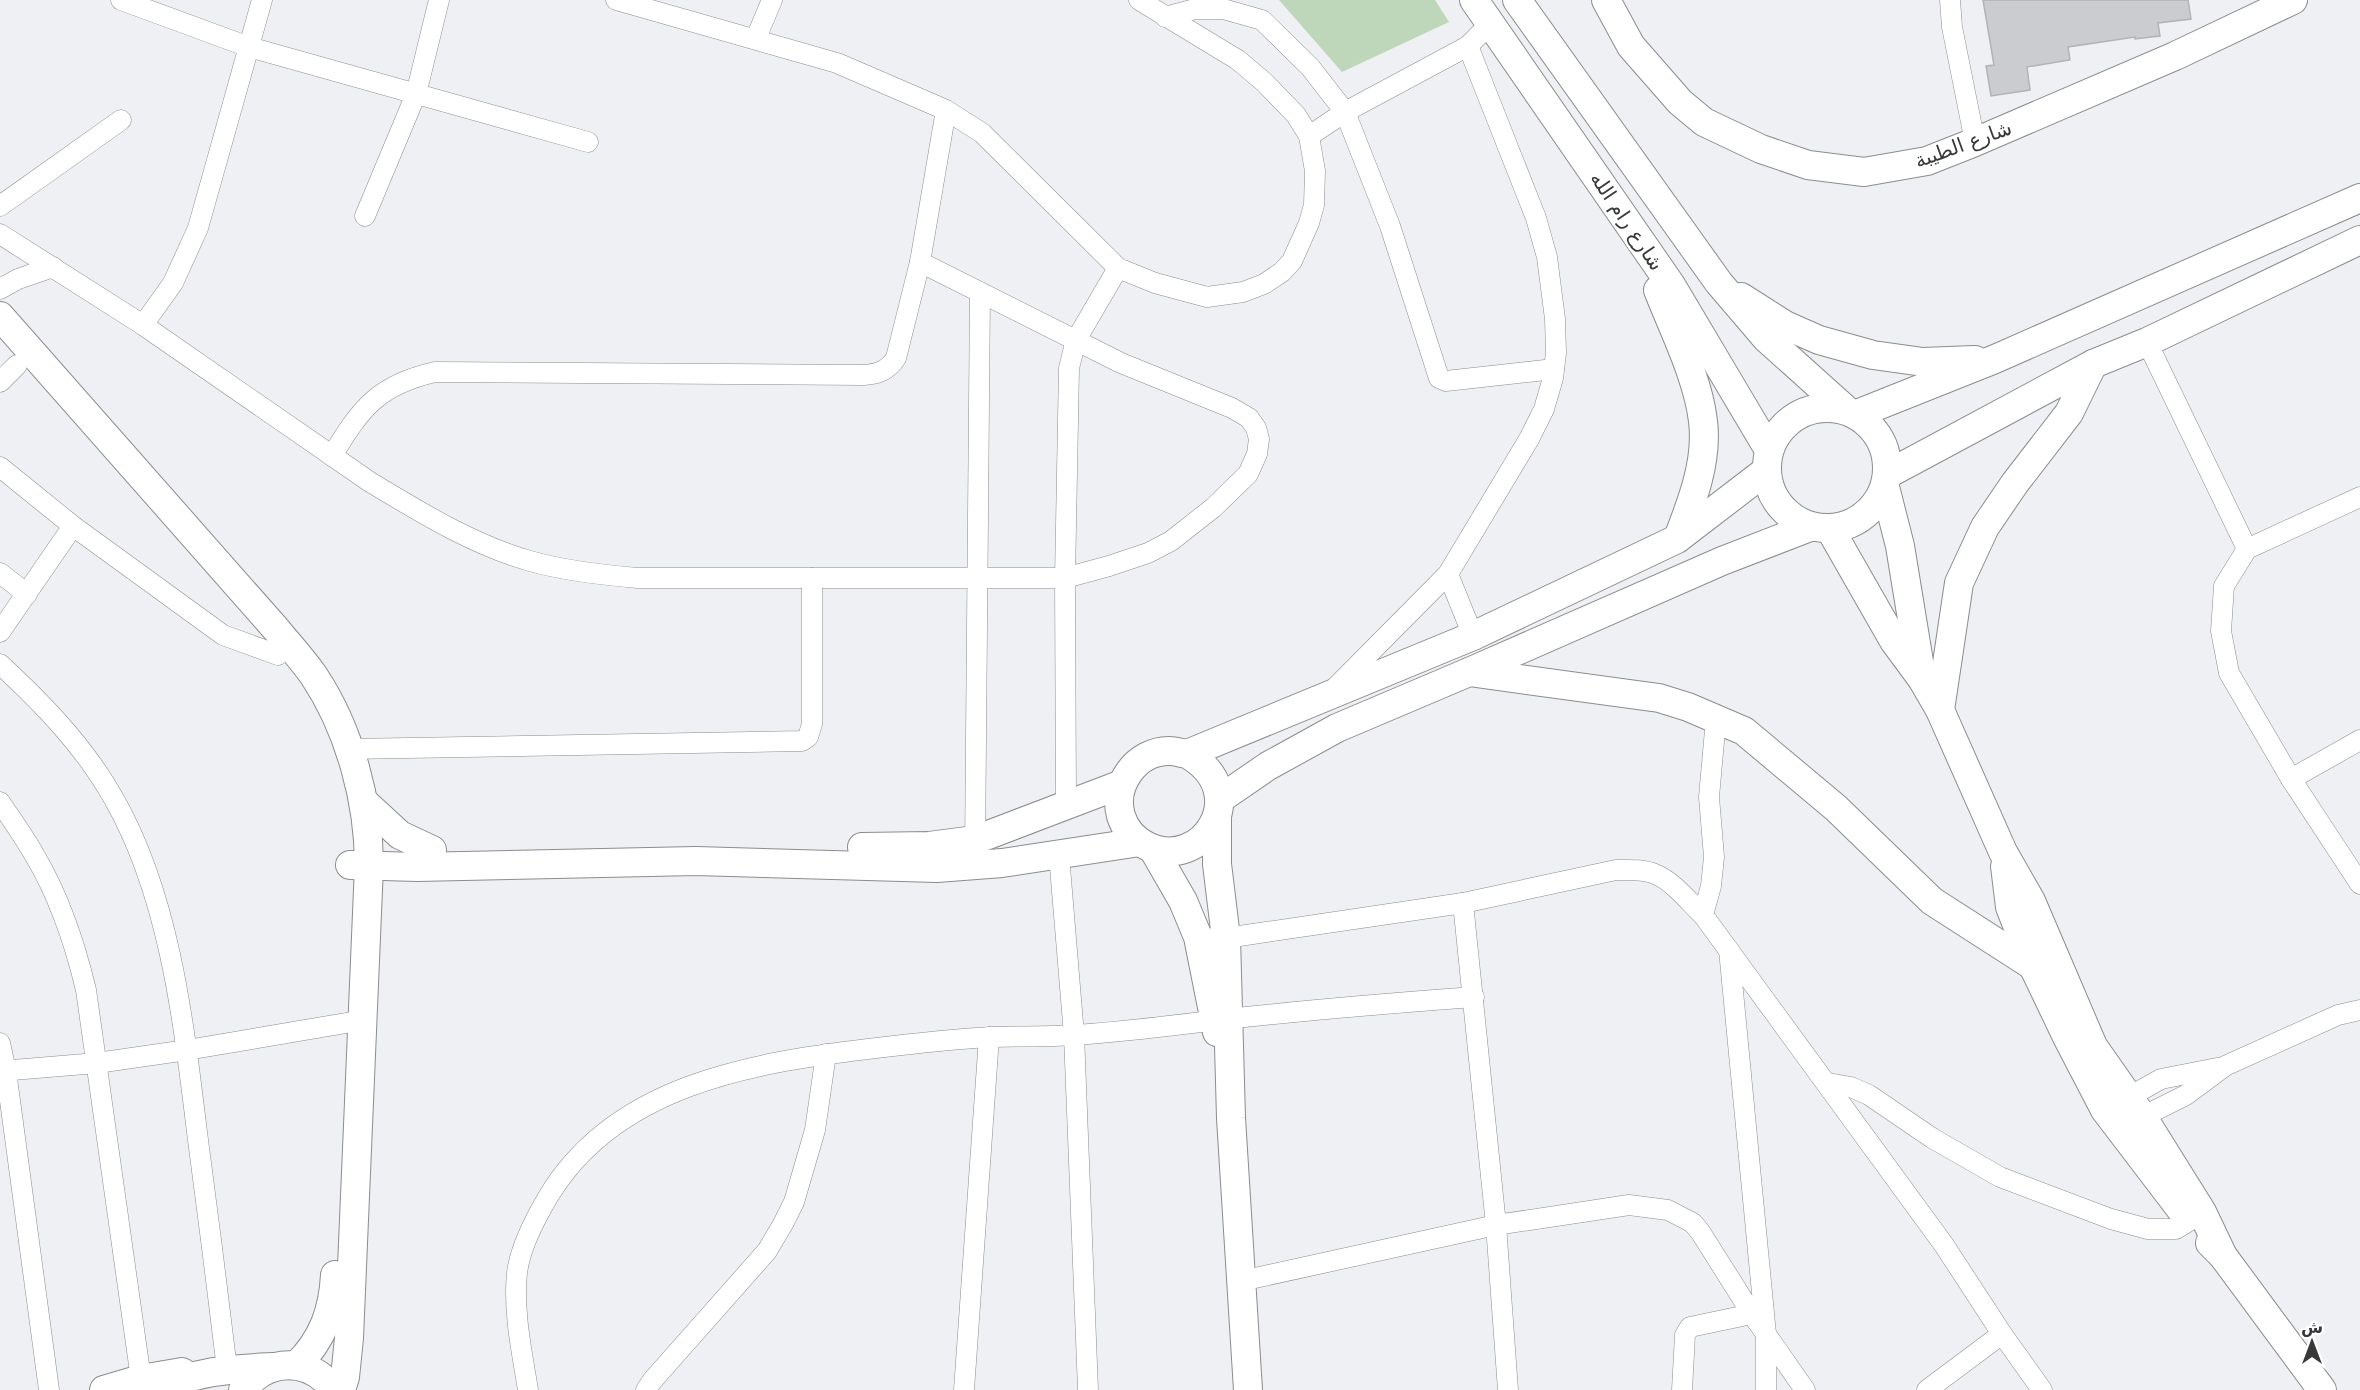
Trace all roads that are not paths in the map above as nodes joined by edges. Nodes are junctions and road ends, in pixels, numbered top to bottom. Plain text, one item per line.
1 (121, 0) edge
2 (262, 0) edge
3 (439, 0) edge
4 (616, 0) edge
5 (772, 0) edge
6 (1139, 0) edge
7 (1474, 0) edge
8 (1517, 0) edge
9 (1606, 0) edge
10 (1950, 0) edge
11 (2293, 0) edge
12 (1165, 17) junction
13 (1490, 24) junction
14 (756, 38) junction
15 (1468, 46) junction
16 (249, 47) junction
17 (416, 94) junction
18 (946, 111) junction
19 (1345, 112) junction
20 (121, 120) dead end
21 (1309, 136) junction
22 (588, 142) dead end
23 (1976, 142) junction
24 (2360, 198) edge
25 (0, 206) edge
26 (365, 216) dead end
27 (1636, 232) junction
28 (0, 234) edge
29 (2360, 240) edge
30 (17, 245) junction
31 (0, 255) edge
32 (920, 262) junction
33 (53, 267) junction
34 (1118, 268) junction
35 (1719, 283) junction
36 (0, 289) edge
37 (980, 292) junction
38 (0, 316) edge
39 (143, 325) junction
40 (1076, 340) junction
41 (2147, 342) junction
42 (1995, 359) junction
43 (6, 364) edge
44 (2092, 364) junction
45 (1554, 369) junction
46 (1850, 411) junction
47 (332, 456) junction
48 (1768, 460) junction
49 (0, 467) edge
50 (1886, 480) junction
51 (2360, 496) edge
52 (73, 526) junction
53 (1820, 528) junction
54 (1677, 538) junction
55 (2247, 549) junction
56 (0, 573) edge
57 (1448, 574) junction
58 (977, 577) junction
59 (812, 578) junction
60 (1065, 578) junction
61 (27, 594) junction
62 (0, 632) edge
63 (1473, 636) junction
64 (278, 655) junction
65 (0, 664) edge
66 (1469, 672) junction
67 (1922, 679) junction
68 (1328, 695) junction
69 (1940, 710) junction
70 (1716, 719) junction
71 (2360, 740) edge
72 (348, 749) junction
73 (1187, 754) junction
74 (2291, 779) junction
75 (1122, 784) junction
76 (363, 801) junction
77 (0, 802) edge
78 (1066, 805) junction
79 (1218, 809) junction
80 (1146, 846) junction
81 (975, 852) junction
82 (2003, 852) junction
83 (1059, 855) junction
84 (359, 857) junction
85 (425, 858) junction
86 (2360, 884) edge
87 (367, 899) junction
88 (1463, 903) junction
89 (1703, 915) junction
90 (1212, 938) junction
91 (1729, 950) junction
92 (2033, 966) junction
93 (1474, 997) junction
94 (2360, 997) edge
95 (2360, 1010) edge
96 (2337, 1015) junction
97 (1221, 1020) junction
98 (354, 1022) junction
99 (1074, 1035) junction
100 (988, 1037) junction
101 (0, 1043) edge
102 (187, 1050) junction
103 (826, 1054) junction
104 (97, 1063) junction
105 (3, 1071) edge
106 (1828, 1083) junction
107 (2124, 1113) junction
108 (2189, 1221) junction
109 (1496, 1225) junction
110 (2223, 1257) junction
111 (1241, 1281) junction
112 (1752, 1314) junction
113 (1766, 1334) junction
114 (2002, 1334) junction
115 (285, 1366) junction
116 (235, 1380) edge
117 (151, 1384) edge
118 (49, 1390) edge
119 (104, 1390) edge
120 (334, 1390) edge
121 (341, 1390) edge
122 (528, 1390) edge
123 (646, 1390) edge
124 (964, 1390) edge
125 (1088, 1390) edge
126 (1248, 1390) edge
127 (1508, 1390) edge
128 (1682, 1390) edge
129 (1766, 1390) edge
130 (1805, 1390) edge
131 (1927, 1390) edge
132 (2042, 1390) edge
133 (2322, 1390) edge

1 - 16 street
2 - 16 street
3 - 17 street
4 - 14 street
5 - 14 street
6 - 12 street
7 - 13 street, شارع رام الله
8 - 35 street, شارع رام الله
9 - 23 street, شارع الطيبة
10 - 23 street
11 - 23 street, شارع الطيبة
12 - 19 street
12 - 21 street
13 - 15 street
13 - 27 street, شارع رام الله
14 - 18 street
15 - 19 street
15 - 45 street
16 - 17 street
16 - 39 street
17 - 22 street
17 - 26 street
18 - 32 street
18 - 34 street
19 - 21 street
19 - 45 street
20 - 25 street
21 - 34 street
24 - 42 street
27 - 48 street, شارع رام الله
27 - 54 street
28 - 30 street
29 - 41 street
30 - 31 street
30 - 33 street
32 - 37 street
32 - 47 street
33 - 36 street
33 - 39 street
34 - 40 street
35 - 42 street
35 - 46 street, شارع رام الله
37 - 40 street
37 - 58 street
38 - 72 street
39 - 47 street
40 - 60 street
40 - 60 street
41 - 44 street
41 - 55 street
42 - 46 street
43 - 64 street
44 - 50 street
44 - 69 street
45 - 57 street
46 - 48 street
46 - 50 street
47 - 59 street
48 - 53 street
48 - 54 street
49 - 52 street
50 - 53 street
50 - 67 street
51 - 55 street
52 - 61 street
52 - 64 street
53 - 66 street
53 - 67 street
54 - 63 street
55 - 74 street
56 - 61 street
57 - 63 street
57 - 68 street
58 - 59 street
58 - 60 street
58 - 81 street
59 - 72 street
60 - 78 street
61 - 62 street
63 - 68 street
64 - 84 street
65 - 102 street
66 - 70 street
66 - 79 street
67 - 69 street
68 - 73 street
69 - 82 street
70 - 89 street
70 - 92 street
71 - 74 street
72 - 76 street
73 - 75 street
73 - 79 street
74 - 86 street
75 - 78 street
75 - 80 street
76 - 84 street
76 - 85 street
77 - 104 street
78 - 81 street
79 - 80 street
79 - 90 street
80 - 83 street
80 - 90 street
81 - 83 street
81 - 85 street
82 - 92 street
82 - 107 street
83 - 99 street
84 - 85 street
84 - 87 street
84 - 98 street
85 - 87 street
87 - 98 street
88 - 89 street
88 - 90 street
88 - 93 street
89 - 91 street
90 - 97 street
91 - 106 street
91 - 113 street
92 - 107 street
93 - 97 street
93 - 109 street
94 - 96 street
95 - 96 street
96 - 107 street
97 - 99 street
97 - 111 street
98 - 102 street
98 - 115 street
98 - 121 street
99 - 100 street
99 - 125 street
100 - 103 street
100 - 124 street
101 - 105 street
102 - 104 street
102 - 116 street
103 - 122 street
103 - 123 street
104 - 105 street
104 - 117 street
105 - 118 street
106 - 108 street
106 - 114 street
107 - 108 street
107 - 110 street
108 - 110 street
109 - 111 street
109 - 112 street
109 - 127 street
110 - 133 street
111 - 126 street
112 - 113 street
112 - 128 street
113 - 129 street
113 - 130 street
114 - 131 street
114 - 132 street
115 - 116 street
115 - 120 street
116 - 117 street
117 - 119 street

